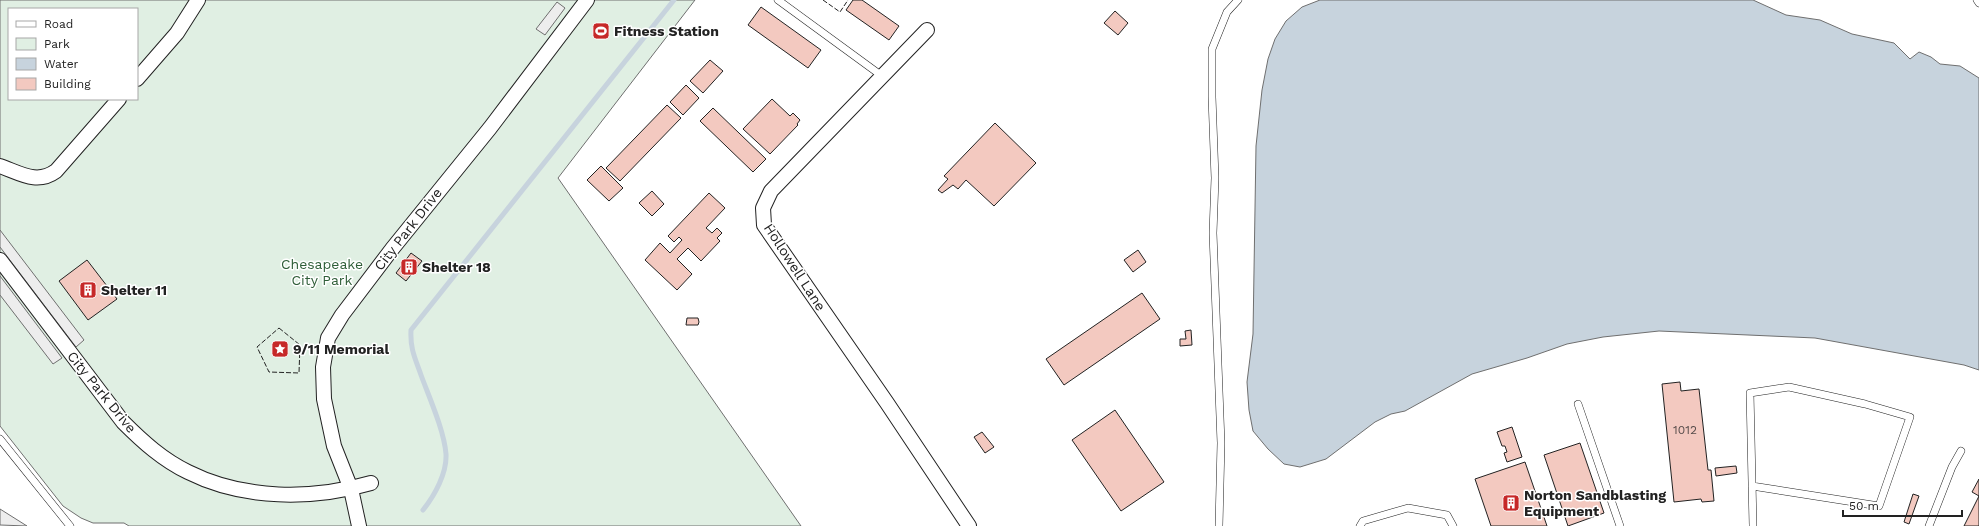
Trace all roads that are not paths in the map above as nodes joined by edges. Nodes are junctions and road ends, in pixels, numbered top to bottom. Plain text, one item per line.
1 (198, 0) edge
2 (587, 0) edge
3 (778, 0) edge
4 (1238, 0) edge
5 (1977, 0) edge
6 (1979, 3) edge
7 (927, 30) dead end
8 (882, 76) junction
9 (138, 78) edge
10 (118, 100) edge
11 (0, 166) edge
12 (0, 260) edge
13 (1578, 404) dead end
14 (0, 439) edge
15 (1961, 451) dead end
16 (371, 483) dead end
17 (1752, 486) junction
18 (351, 489) junction
19 (70, 526) edge
20 (359, 526) edge
21 (969, 526) edge
22 (1219, 526) edge
23 (1360, 526) edge
24 (1453, 526) edge
25 (1620, 526) edge
26 (1753, 526) edge
27 (1929, 526) edge

1 - 9 street
2 - 18 street, City Park Drive
3 - 8 lane
4 - 22 lane
5 - 6 lane
7 - 8 street, Hollowell Lane
8 - 21 street, Hollowell Lane
10 - 11 street
12 - 18 street, City Park Drive
13 - 25 lane
14 - 19 lane
15 - 27 lane
16 - 18 street, City Park Drive
17 - 17 lane
17 - 26 lane
18 - 20 street, City Park Drive
23 - 24 lane

